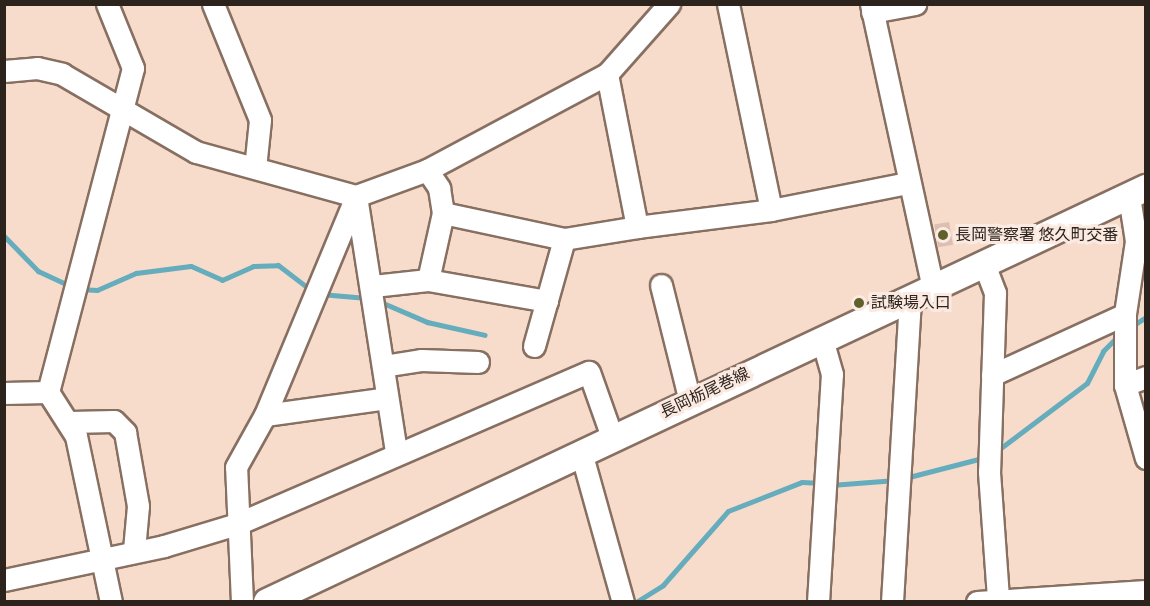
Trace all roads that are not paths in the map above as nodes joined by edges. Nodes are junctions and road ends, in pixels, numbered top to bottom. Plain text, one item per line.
1 (107, 4) edge
2 (213, 4) edge
3 (669, 4) edge
4 (728, 4) edge
5 (915, 4) edge
6 (872, 8) edge
7 (4, 71) edge
8 (607, 74) junction
9 (125, 109) junction
10 (255, 168) junction
11 (427, 170) junction
12 (907, 183) junction
13 (1137, 192) edge
14 (356, 196) junction
15 (771, 210) junction
16 (443, 213) junction
17 (637, 227) junction
18 (564, 239) junction
19 (984, 264) junction
20 (428, 280) junction
21 (661, 285) dead end
22 (373, 286) junction
23 (921, 292) junction
24 (547, 301) junction
25 (1125, 314) junction
26 (822, 338) junction
27 (534, 346) dead end
28 (478, 362) dead end
29 (383, 366) junction
30 (993, 375) junction
31 (1146, 377) edge
32 (1125, 385) junction
33 (48, 392) junction
34 (4, 393) edge
35 (387, 399) junction
36 (690, 401) junction
37 (265, 415) junction
38 (70, 422) junction
39 (612, 437) junction
40 (396, 451) junction
41 (580, 452) junction
42 (1146, 458) edge
43 (237, 524) junction
44 (134, 550) junction
45 (100, 558) junction
46 (4, 580) edge
47 (1146, 591) edge
48 (988, 600) edge
49 (111, 602) edge
50 (242, 602) edge
51 (267, 602) edge
52 (623, 602) edge
53 (818, 602) edge
54 (892, 602) edge

1 - 9 street
2 - 10 street
3 - 8 street
4 - 15 street
5 - 6 street
6 - 12 street
7 - 9 street
8 - 11 street
8 - 17 street
9 - 10 street
9 - 33 street
10 - 14 street
11 - 14 street
11 - 16 street
12 - 15 street
12 - 23 street
13 - 19 main road, 長岡栃尾巻線
13 - 25 street
14 - 22 street
14 - 37 street
15 - 17 street
16 - 18 street
16 - 20 street
17 - 18 street
18 - 24 street
19 - 23 main road, 長岡栃尾巻線
19 - 30 street
20 - 22 street
20 - 24 street
21 - 36 street
22 - 29 street
23 - 26 main road, 長岡栃尾巻線
23 - 54 street
24 - 27 street
25 - 30 street
25 - 32 street
26 - 36 main road, 長岡栃尾巻線
26 - 53 street
28 - 29 street
29 - 35 street
30 - 48 street
31 - 32 street
32 - 42 street
33 - 34 street
33 - 38 street
35 - 37 street
35 - 40 street
36 - 39 main road, 長岡栃尾巻線
37 - 43 street
38 - 44 street
38 - 45 street
39 - 40 street
39 - 41 main road, 長岡栃尾巻線
40 - 43 street
41 - 51 main road, 長岡栃尾巻線
41 - 52 street
43 - 44 street
43 - 50 street
44 - 45 street
45 - 46 street
45 - 49 street
47 - 48 street

